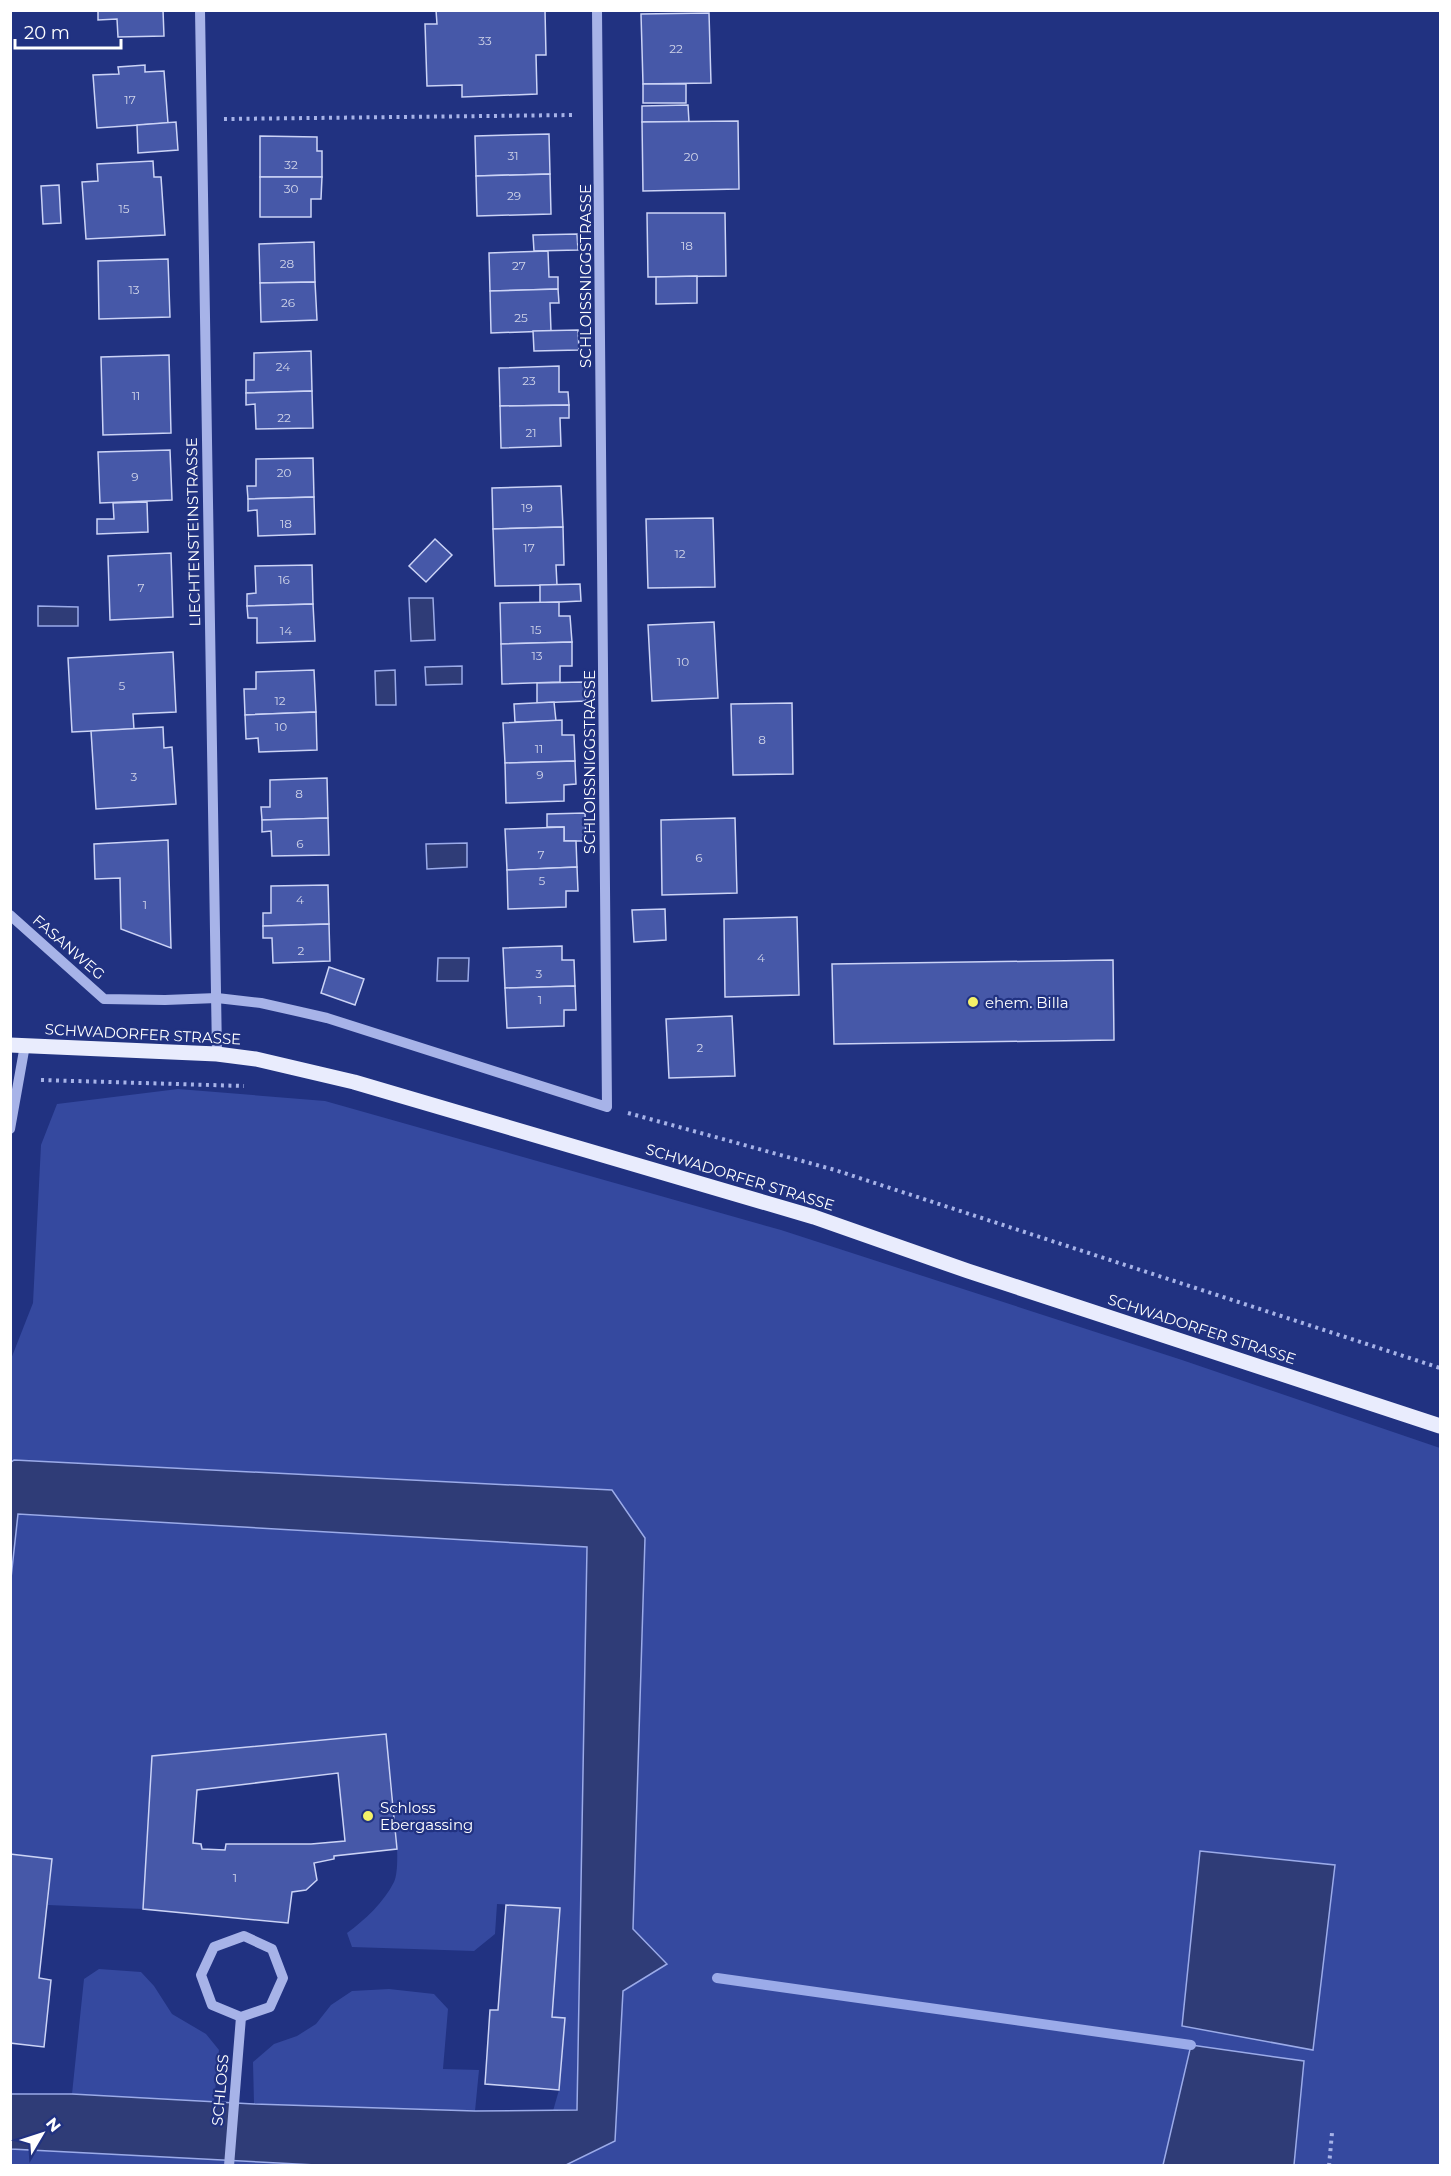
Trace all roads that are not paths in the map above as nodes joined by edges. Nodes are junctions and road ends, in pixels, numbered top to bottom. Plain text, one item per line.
1 (200, 10) edge
2 (597, 10) edge
3 (10, 915) edge
4 (217, 998) junction
5 (18, 1045) edge
6 (217, 1054) junction
7 (10, 1129) edge
8 (1440, 1426) edge
9 (241, 2018) junction
10 (229, 2166) edge

1 - 4 street, LIECHTENSTEINSTRASSE
2 - 4 street, SCHLOISSNIGGSTRASSE
3 - 4 street, FASANWEG
4 - 6 street, LIECHTENSTEINSTRASSE
5 - 6 main road, SCHWADORFER STRASSE
5 - 7 street
6 - 8 main road, SCHWADORFER STRASSE
9 - 9 street
9 - 10 street, SCHLOSS

